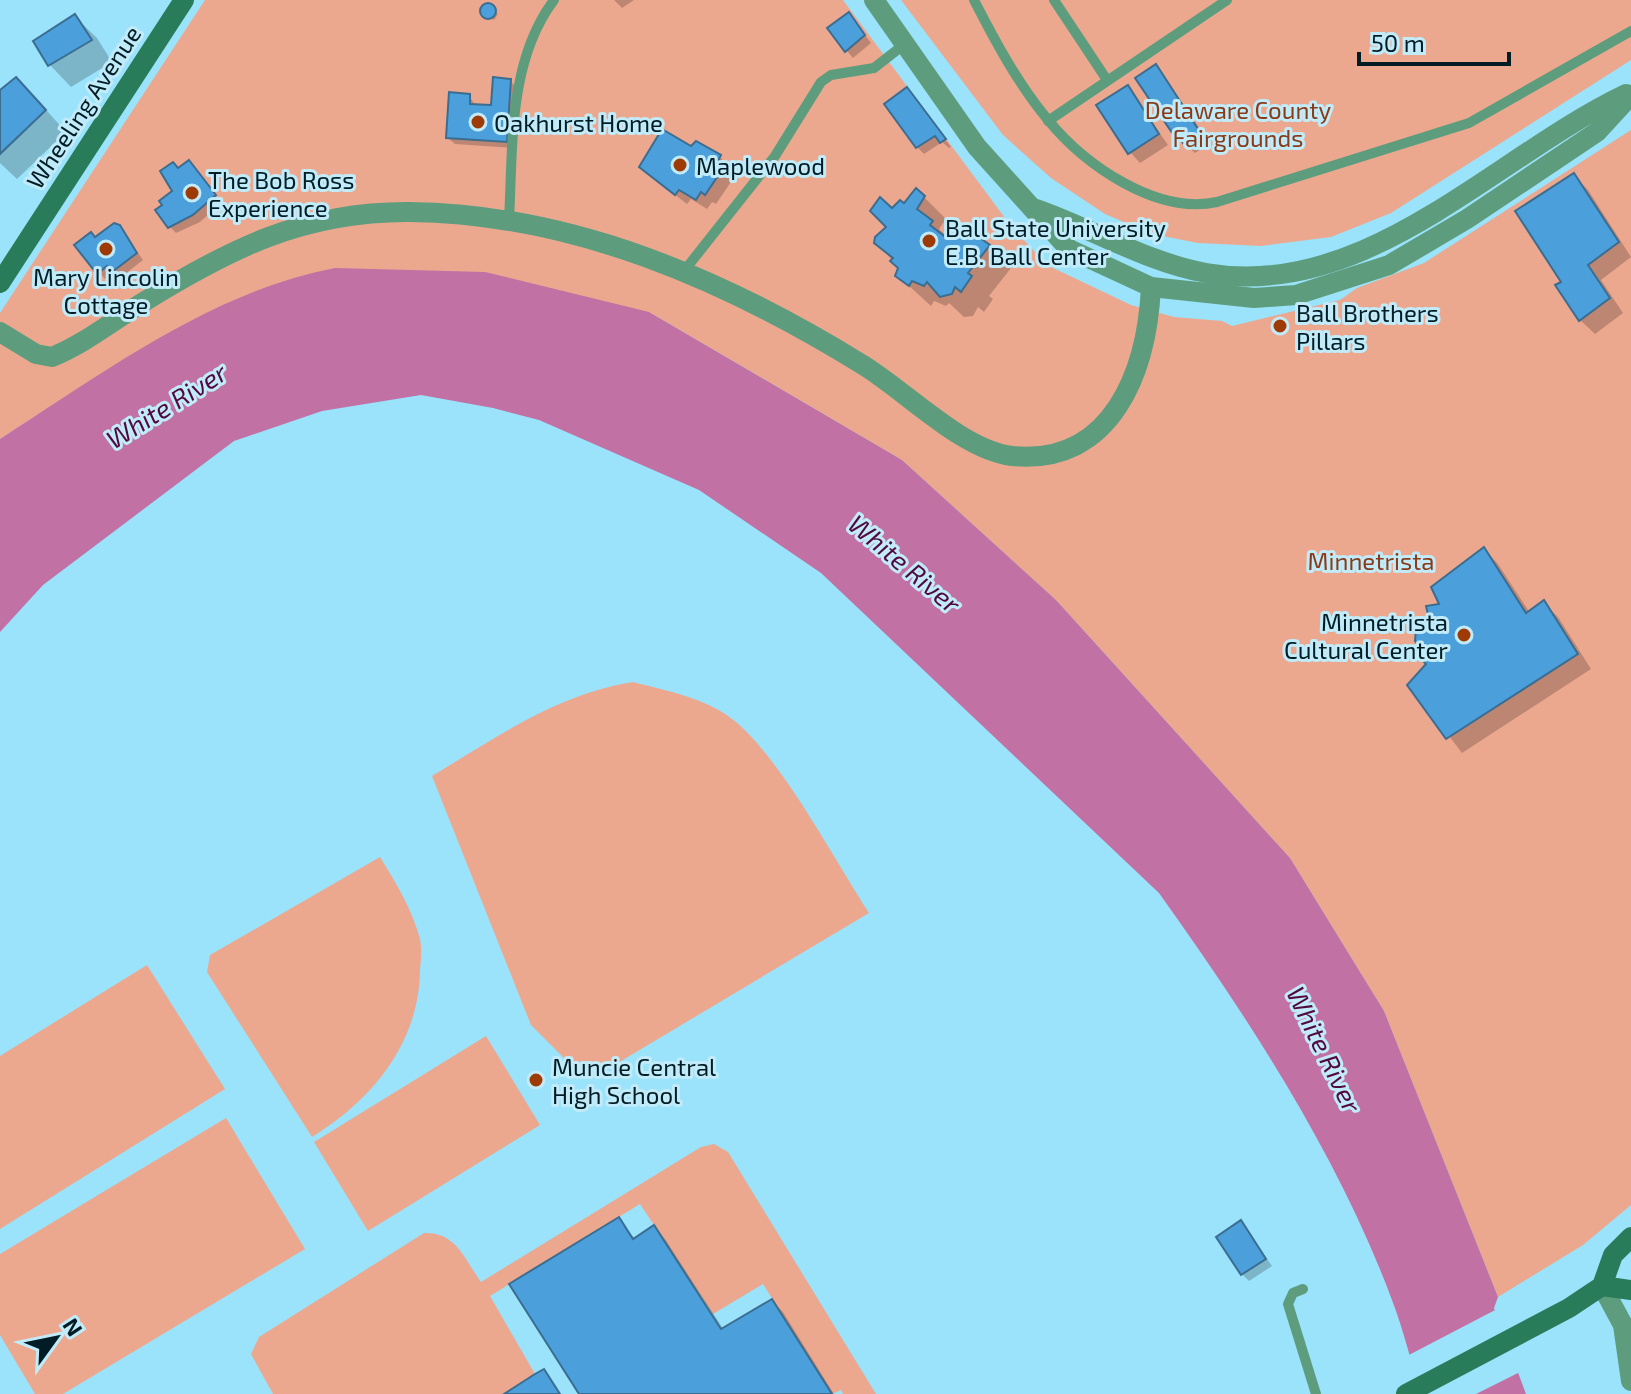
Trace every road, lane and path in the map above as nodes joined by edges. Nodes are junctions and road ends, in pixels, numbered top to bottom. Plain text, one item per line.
1 (184, 0) edge
2 (554, 0) edge
3 (874, 0) edge
4 (974, 0) edge
5 (1054, 0) edge
6 (1227, 0) edge
7 (1631, 31) edge
8 (906, 43) junction
9 (1107, 80) junction
10 (1631, 93) edge
11 (1048, 121) junction
12 (1036, 209) junction
13 (509, 220) junction
14 (684, 271) junction
15 (0, 283) edge
16 (1151, 287) junction
17 (0, 332) edge
18 (1631, 1237) edge
19 (1602, 1286) junction
20 (1303, 1289) dead end
21 (1631, 1290) edge
22 (1631, 1381) edge
23 (1316, 1394) edge
24 (1406, 1394) edge

1 - 15 main road, Wheeling Avenue
2 - 13 lane
3 - 8 street
4 - 11 lane
5 - 9 lane
6 - 9 lane
7 - 11 lane
8 - 12 street
8 - 14 lane
9 - 11 lane
10 - 12 street
10 - 16 street
12 - 16 street
13 - 14 street
13 - 17 street
14 - 16 street
18 - 19 main road
19 - 21 main road
19 - 22 street
19 - 24 main road
20 - 23 lane

